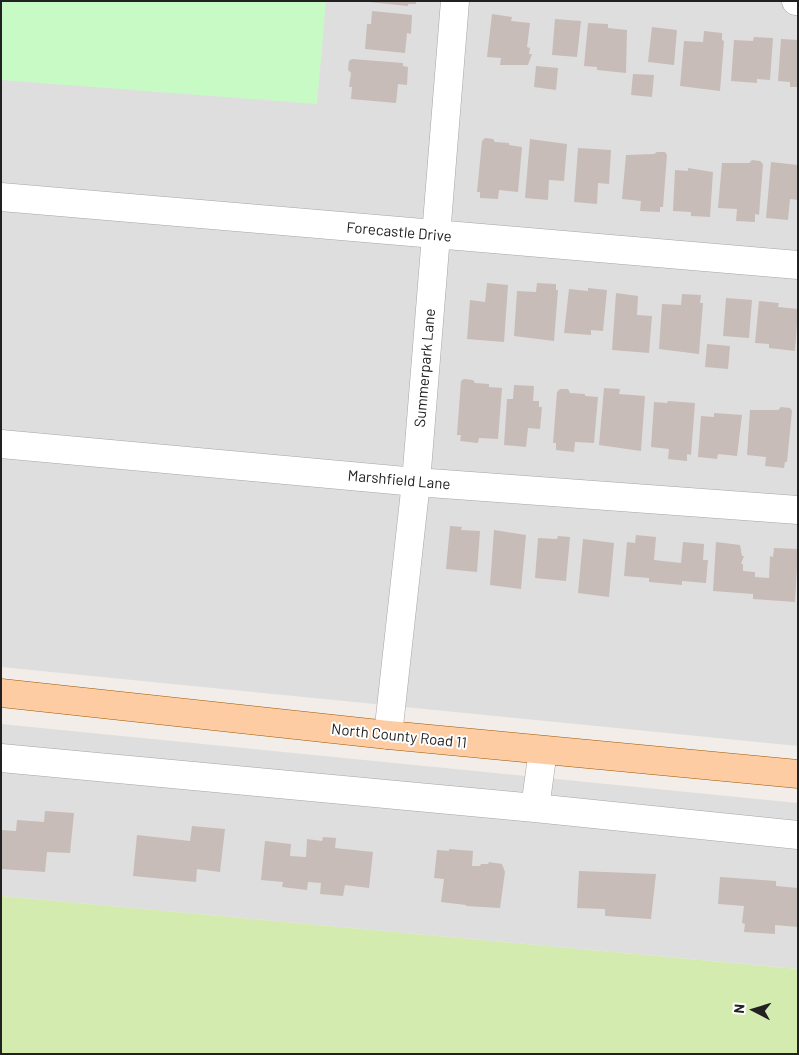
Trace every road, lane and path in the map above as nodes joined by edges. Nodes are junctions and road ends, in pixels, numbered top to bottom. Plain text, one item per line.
1 (455, 1) edge
2 (1, 197) edge
3 (436, 236) junction
4 (798, 265) edge
5 (1, 444) edge
6 (416, 482) junction
7 (798, 510) edge
8 (1, 693) edge
9 (388, 735) junction
10 (543, 750) junction
11 (1, 758) edge
12 (798, 774) edge
13 (535, 808) junction
14 (798, 835) edge

1 - 3 street, Summerpark Lane
2 - 3 street, Forecastle Drive
3 - 4 street, Forecastle Drive
3 - 6 street, Summerpark Lane
5 - 6 street, Marshfield Lane
6 - 7 street, Marshfield Lane
6 - 9 street, Summerpark Lane
8 - 9 main road, North County Road 11
9 - 10 main road, North County Road 11
10 - 12 main road, North County Road 11
10 - 13 street
11 - 13 street
13 - 14 street

